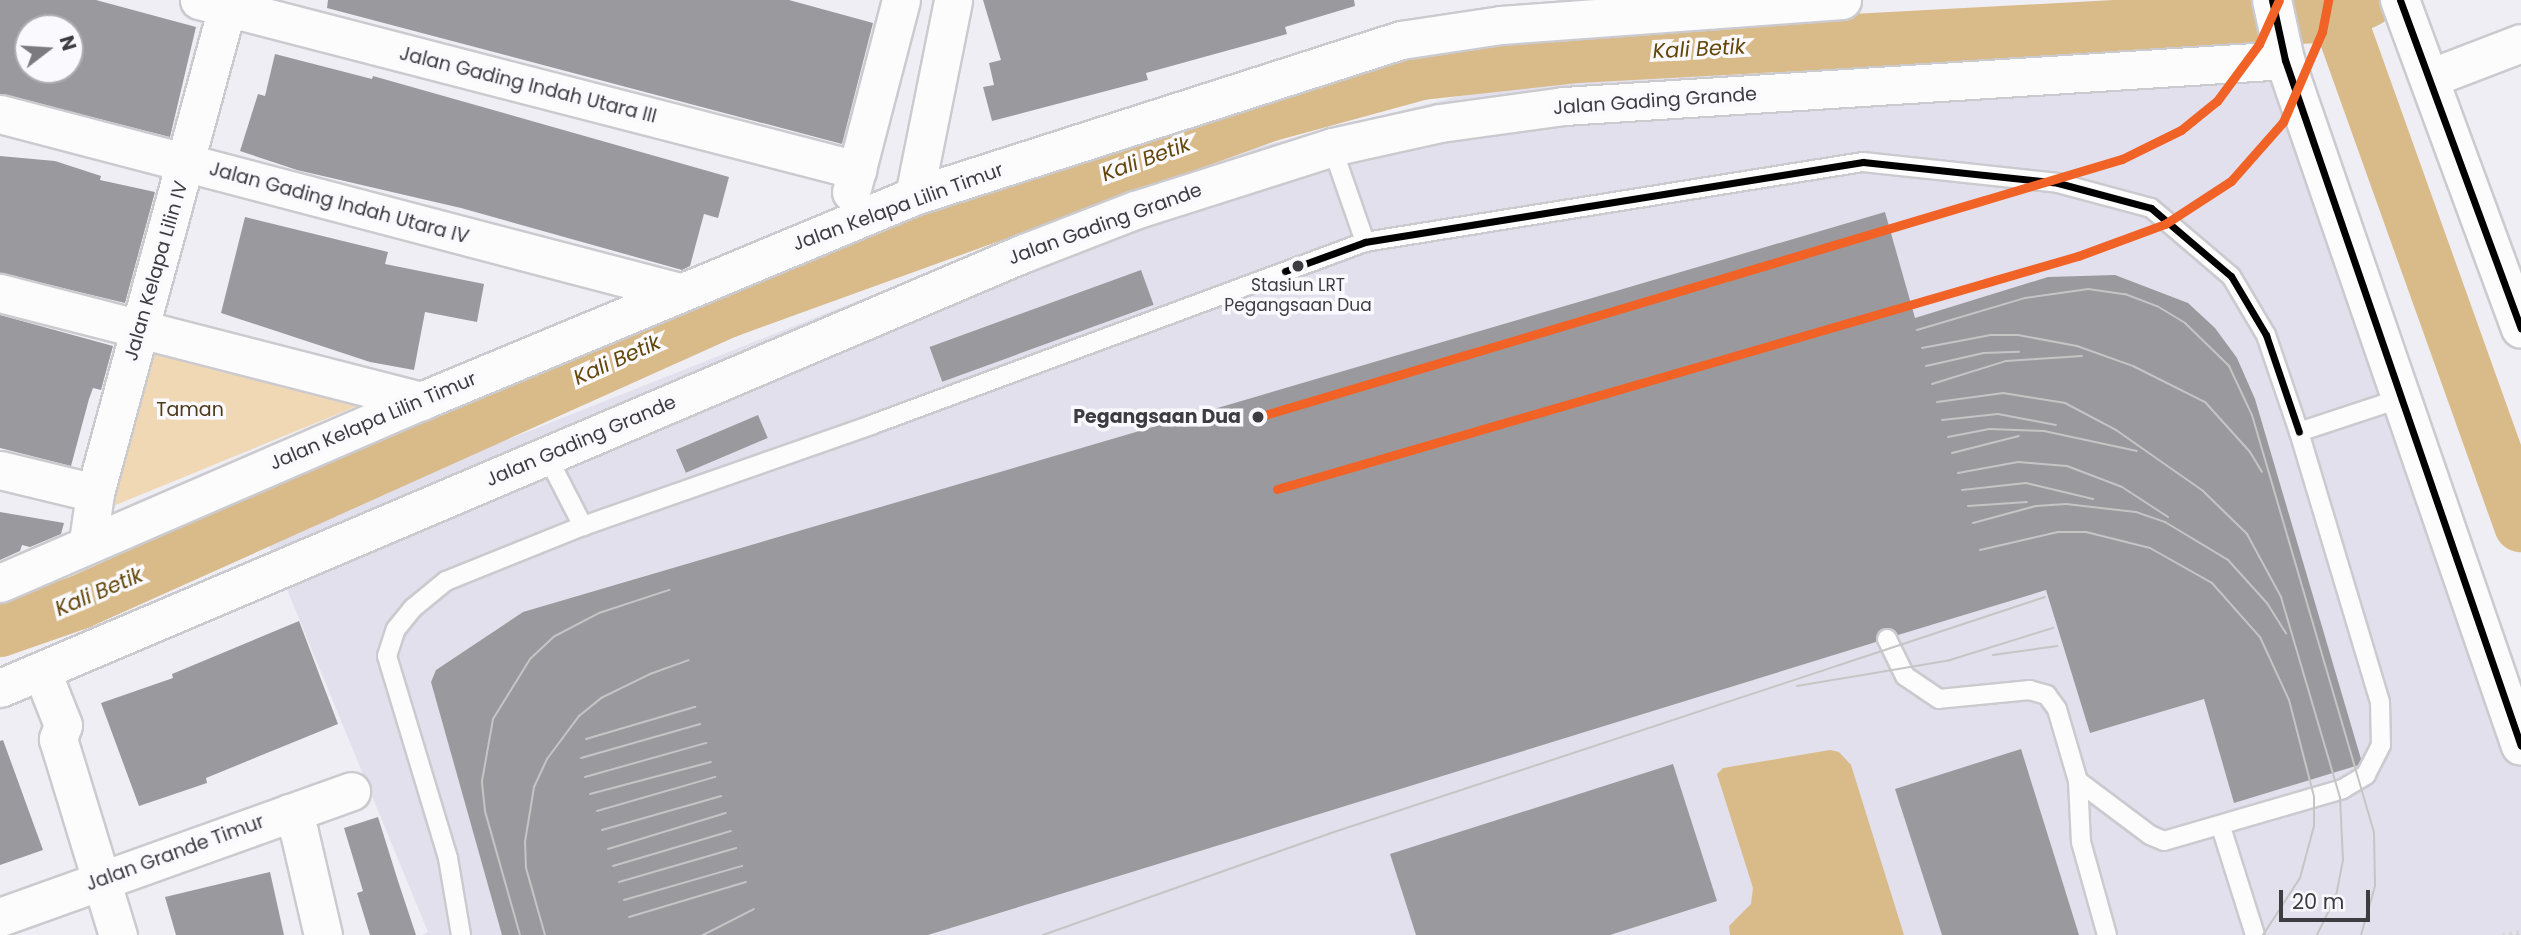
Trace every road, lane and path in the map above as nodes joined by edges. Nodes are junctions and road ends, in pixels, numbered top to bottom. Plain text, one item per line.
1 (901, 0) edge
2 (953, 0) edge
3 (1842, 0) edge
4 (218, 3) edge
5 (2404, 11) edge
6 (1497, 12) edge
7 (2278, 29) edge
8 (2521, 43) edge
9 (2430, 78) junction
10 (0, 114) edge
11 (1332, 148) junction
12 (187, 163) junction
13 (857, 170) junction
14 (914, 197) junction
15 (844, 224) junction
16 (1365, 242) junction
17 (679, 292) junction
18 (0, 293) edge
19 (2521, 328) edge
20 (139, 331) junction
21 (2399, 399) junction
22 (421, 401) junction
23 (2298, 432) junction
24 (547, 456) junction
25 (0, 470) edge
26 (95, 493) junction
27 (583, 526) junction
28 (88, 542) junction
29 (0, 583) edge
30 (1887, 639) dead end
31 (20, 680) edge
32 (2521, 746) edge
33 (2078, 781) junction
34 (351, 791) dead end
35 (289, 813) junction
36 (2221, 827) junction
37 (103, 878) junction
38 (0, 917) edge
39 (2521, 932) edge
40 (118, 935) edge
41 (323, 935) edge
42 (461, 935) edge
43 (2107, 935) edge
44 (2255, 935) edge
45 (2502, 935) edge

1 - 13 street
2 - 14 street
3 - 6 street, Jalan Kelapa Lilin Timur
4 - 12 street, Jalan Kelapa Lilin IV
4 - 13 street, Jalan Gading Indah Utara III
5 - 9 street
6 - 14 street, Jalan Kelapa Lilin Timur
7 - 11 street, Jalan Gading Grande
7 - 21 street
8 - 9 street
9 - 19 street
10 - 12 street, Jalan Gading Indah Utara IV
11 - 16 lane
11 - 24 street, Jalan Gading Grande
12 - 17 street, Jalan Gading Indah Utara IV
12 - 20 street, Jalan Kelapa Lilin IV
13 - 15 street
14 - 15 street, Jalan Kelapa Lilin Timur
15 - 17 street, Jalan Kelapa Lilin Timur
16 - 23 lane
16 - 27 lane
17 - 22 street, Jalan Kelapa Lilin Timur
18 - 20 street
20 - 22 street
20 - 26 street, Jalan Kelapa Lilin IV
21 - 23 lane
21 - 32 street
22 - 28 street, Jalan Kelapa Lilin Timur
23 - 36 lane
24 - 27 lane
24 - 31 street, Jalan Gading Grande
25 - 26 street
26 - 28 street, Jalan Kelapa Lilin IV
27 - 42 lane
28 - 29 street, Jalan Kelapa Lilin Timur
30 - 33 lane
31 - 37 street
33 - 36 lane
33 - 43 lane
34 - 35 street, Jalan Grande Timur
35 - 37 street, Jalan Grande Timur
35 - 41 street
36 - 44 lane
37 - 38 street, Jalan Grande Timur
37 - 40 street
39 - 45 path

